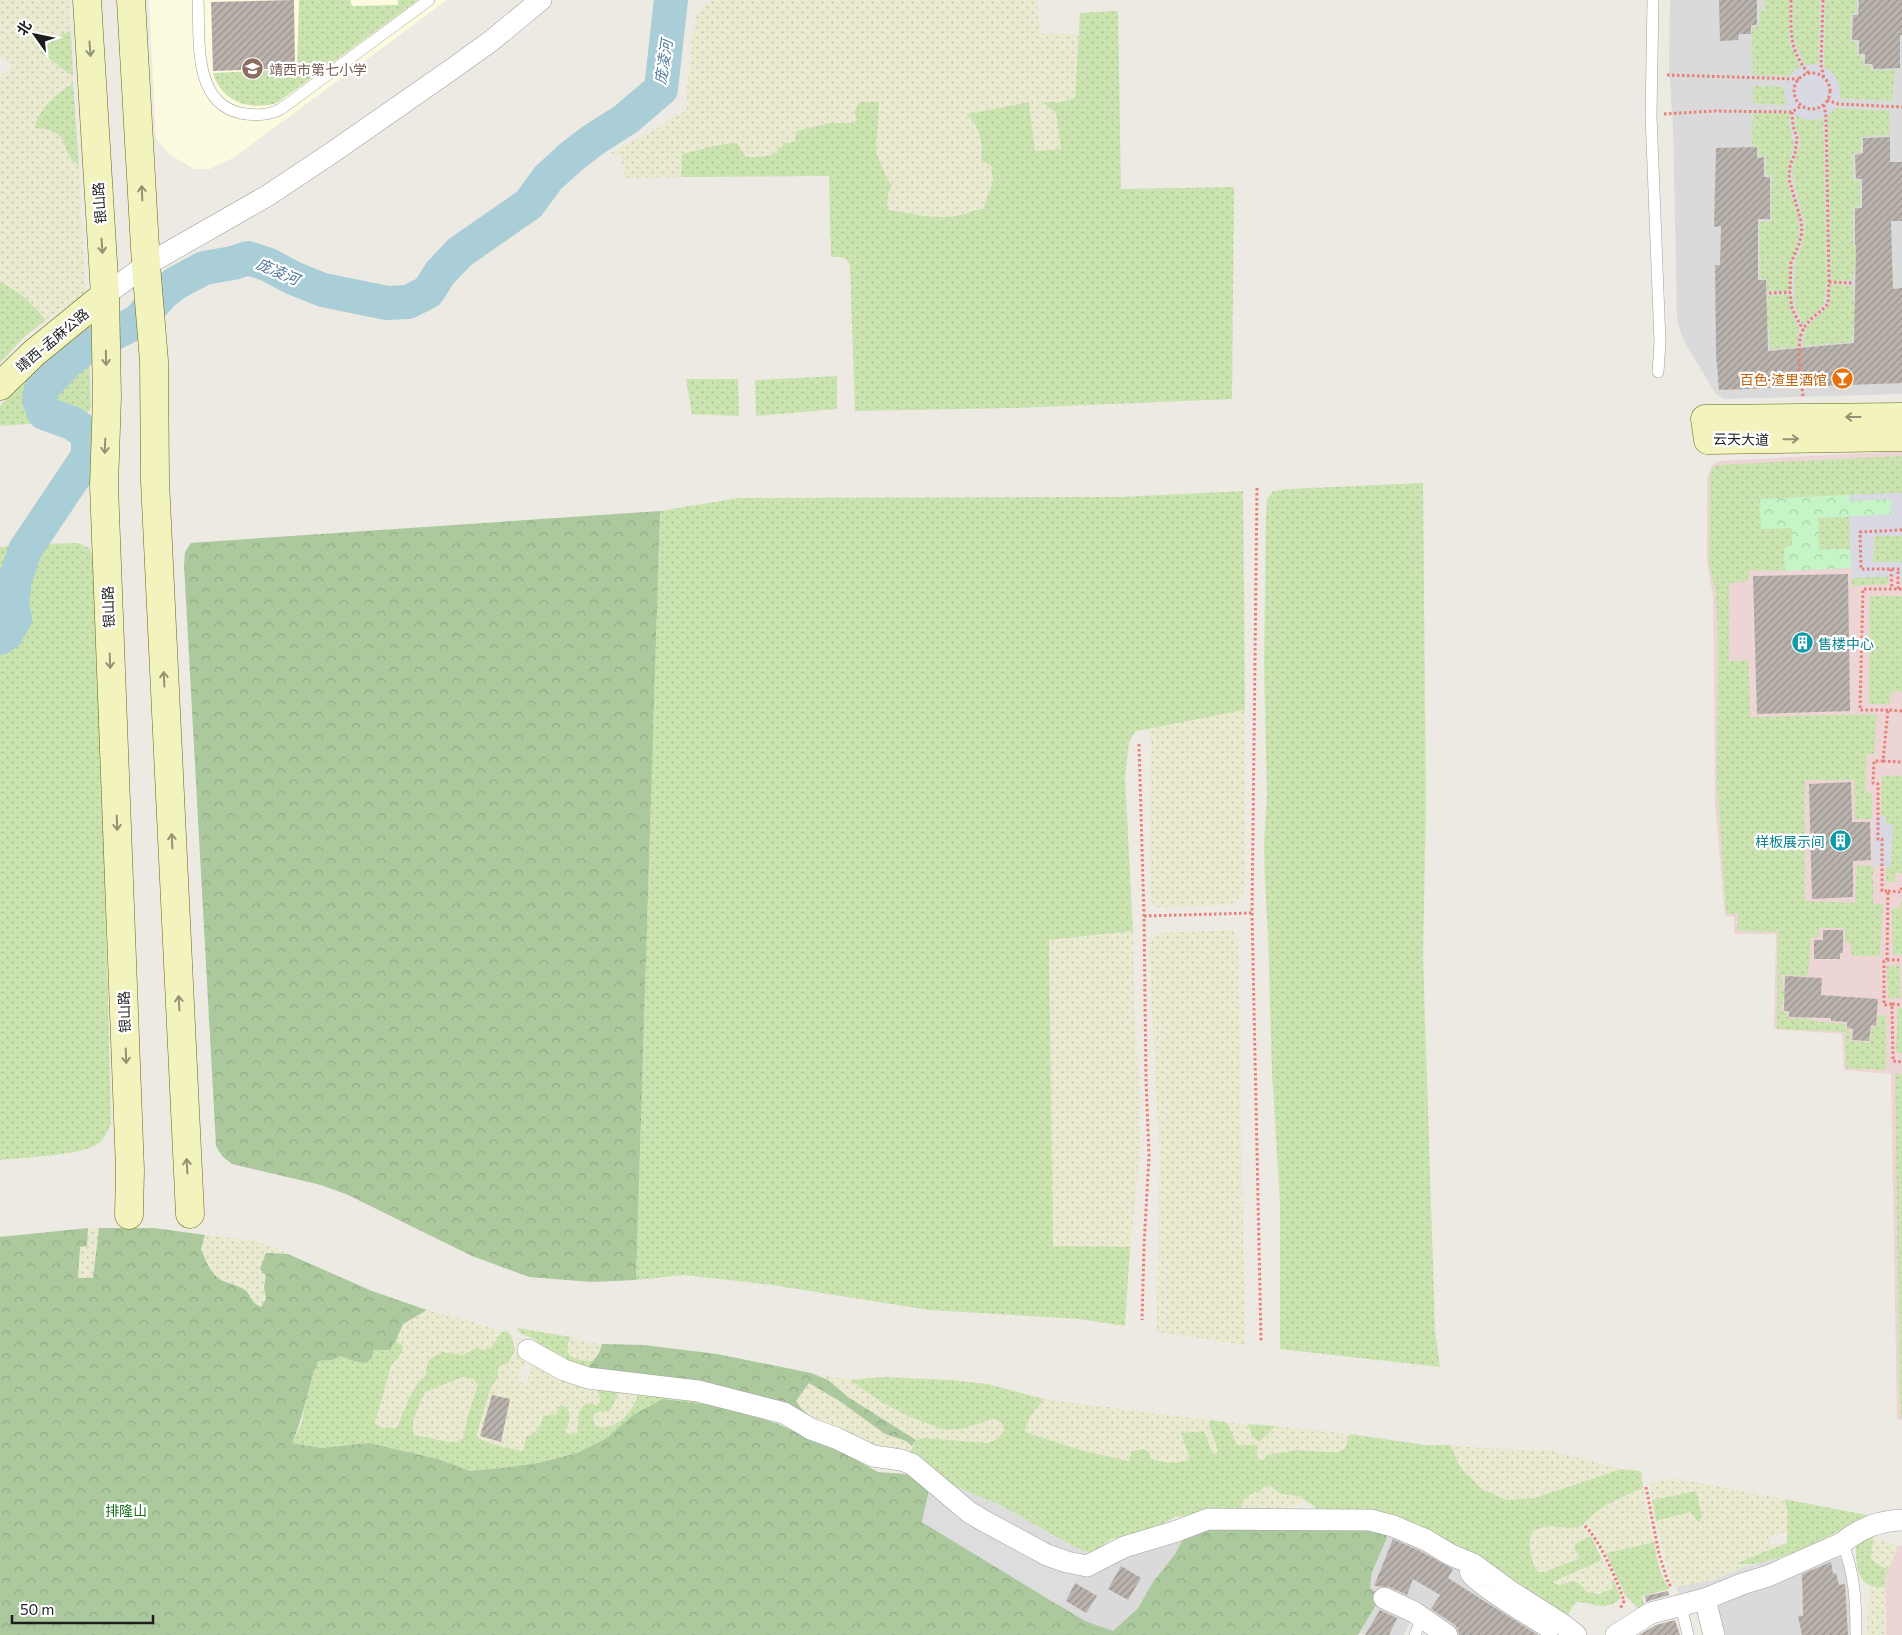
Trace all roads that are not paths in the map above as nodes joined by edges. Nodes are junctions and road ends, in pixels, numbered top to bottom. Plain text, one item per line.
1 (87, 0) edge
2 (131, 0) edge
3 (198, 0) edge
4 (429, 0) edge
5 (541, 0) edge
6 (1653, 0) edge
7 (146, 265) junction
8 (105, 307) junction
9 (1658, 372) dead end
10 (0, 386) edge
11 (1902, 417) edge
12 (1902, 437) edge
13 (190, 1214) dead end
14 (129, 1215) dead end
15 (528, 1350) dead end
16 (1902, 1520) edge
17 (1842, 1543) junction
18 (1466, 1560) junction
19 (1384, 1598) dead end
20 (1705, 1599) junction
21 (1681, 1606) junction
22 (1419, 1627) edge
23 (1619, 1633) edge
24 (1447, 1635) edge
25 (1552, 1635) edge
26 (1576, 1635) edge
27 (1688, 1635) edge
28 (1714, 1635) edge
29 (1856, 1635) edge

1 -> 8 main road, 银山路
7 -> 2 main road
3 - 4 lane
5 - 7 street
6 - 9 lane
7 - 8 street
13 -> 7 main road
8 - 10 main road, 靖西-孟麻公路
8 -> 14 main road, 银山路
11 -> 12 main road, 云天大道
15 - 18 street
16 - 17 street
17 - 20 street
17 - 29 lane
18 - 25 lane
18 - 26 street
19 - 22 street
20 - 21 street
20 - 28 street
21 - 23 street
21 - 27 lane
22 - 24 street

